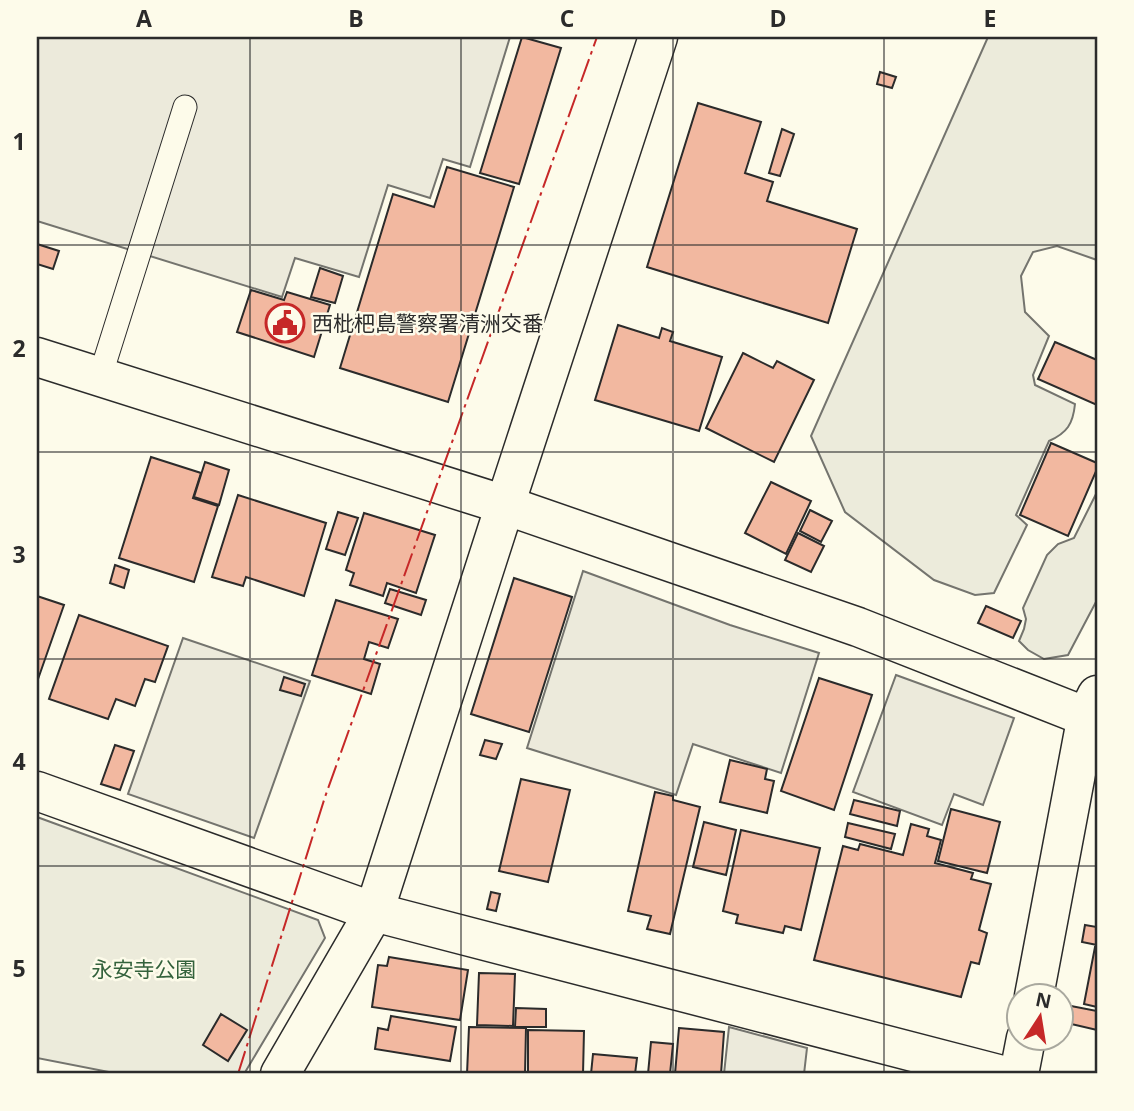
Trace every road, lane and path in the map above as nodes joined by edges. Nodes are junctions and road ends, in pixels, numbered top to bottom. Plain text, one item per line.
1 (658, 37) edge
2 (185, 107) dead end
3 (37, 357) edge
4 (100, 377) junction
5 (505, 505) junction
6 (1094, 710) edge
7 (37, 791) edge
8 (374, 912) junction
9 (1037, 982) edge
10 (1023, 1052) edge
11 (280, 1074) edge
12 (998, 1074) edge
13 (1019, 1074) edge

1 - 5 street
2 - 4 lane
3 - 4 street
4 - 5 street
5 - 6 street
5 - 8 street
6 - 9 street
7 - 8 street
8 - 11 street
8 - 12 street
10 - 13 street

